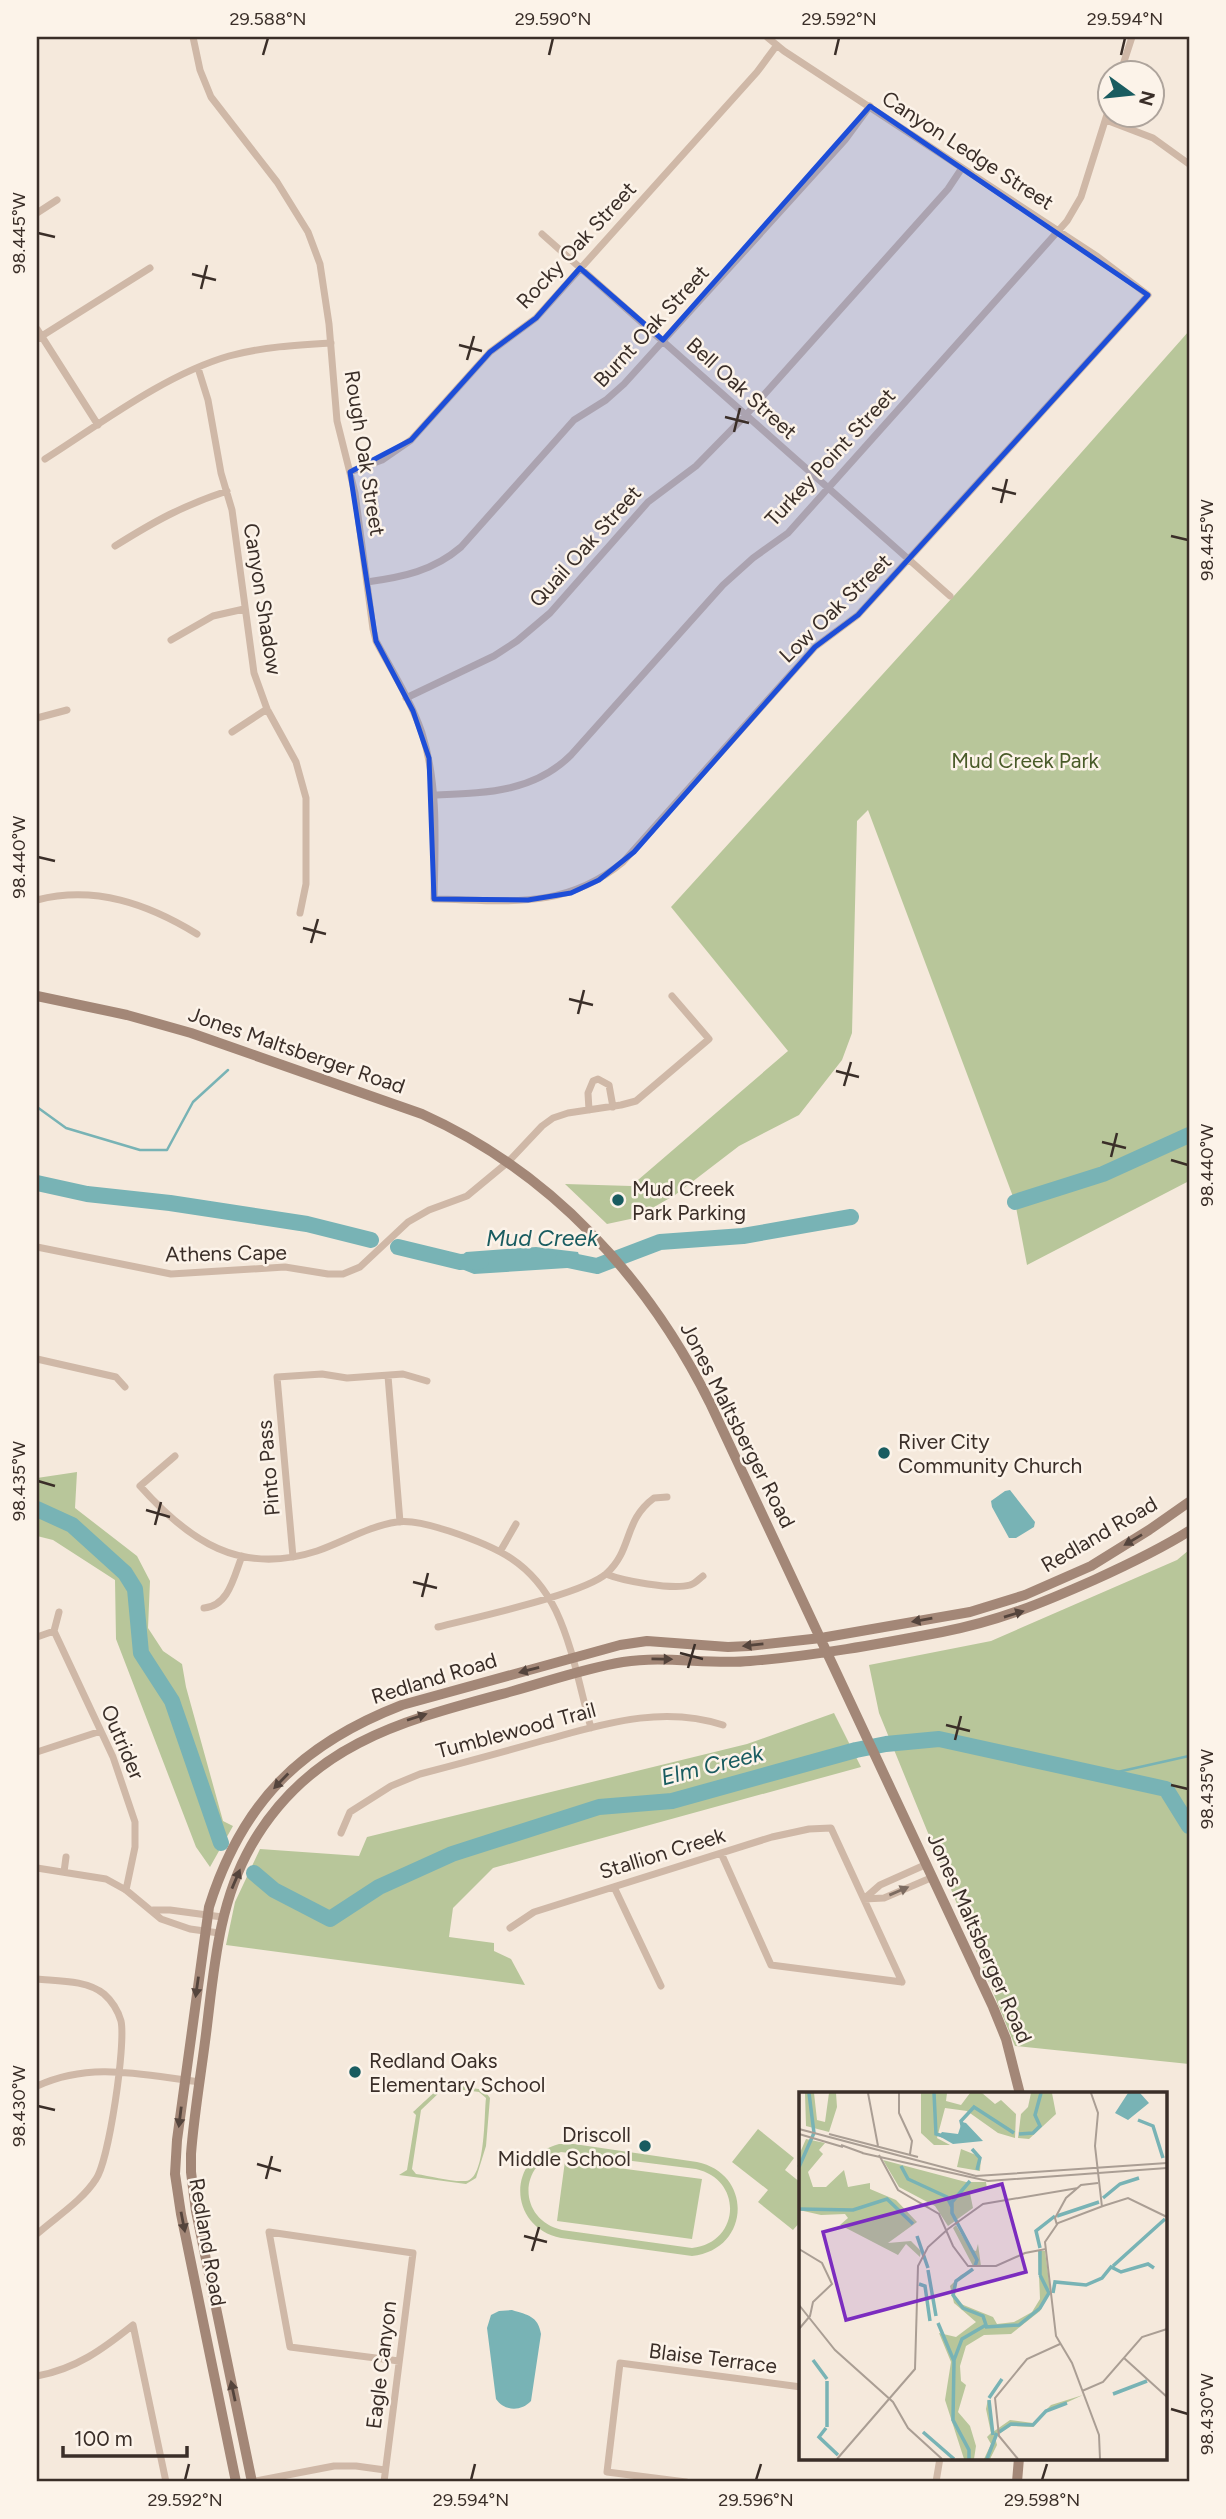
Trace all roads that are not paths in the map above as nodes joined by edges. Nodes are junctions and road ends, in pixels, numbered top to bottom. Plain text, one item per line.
1 (193, 37) edge
2 (767, 37) edge
3 (1132, 37) edge
4 (776, 45) junction
5 (1125, 60) edge
6 (870, 106) junction
7 (1103, 130) edge
8 (1132, 130) edge
9 (1189, 164) edge
10 (962, 168) junction
11 (57, 200) dead end
12 (37, 213) edge
13 (1059, 231) junction
14 (542, 234) dead end
15 (150, 268) dead end
16 (580, 268) junction
17 (1149, 295) joint
18 (37, 329) edge
19 (39, 338) edge
20 (663, 341) junction
21 (331, 343) junction
22 (198, 368) junction
23 (746, 415) junction
24 (98, 425) junction
25 (45, 459) dead end
26 (350, 472) junction
27 (828, 488) junction
28 (227, 491) junction
29 (115, 546) dead end
30 (909, 561) junction
31 (367, 582) junction
32 (950, 596) dead end
33 (244, 609) junction
34 (172, 640) dead end
35 (406, 698) junction
36 (267, 709) junction
37 (67, 710) dead end
38 (37, 718) edge
39 (232, 732) dead end
40 (434, 795) junction
41 (37, 900) edge
42 (434, 900) joint
43 (300, 913) dead end
44 (197, 934) dead end
45 (37, 996) edge
46 (672, 996) dead end
47 (612, 1107) junction
48 (589, 1110) junction
49 (508, 1162) junction
50 (37, 1247) edge
51 (37, 1359) edge
52 (387, 1376) junction
53 (427, 1381) dead end
54 (125, 1387) dead end
55 (175, 1456) dead end
56 (667, 1497) dead end
57 (1188, 1505) edge
58 (400, 1521) junction
59 (516, 1524) dead end
60 (1189, 1531) edge
61 (501, 1550) junction
62 (242, 1556) junction
63 (293, 1557) junction
64 (606, 1574) junction
65 (703, 1576) dead end
66 (548, 1597) junction
67 (204, 1608) dead end
68 (59, 1612) dead end
69 (438, 1627) dead end
70 (54, 1631) junction
71 (37, 1637) edge
72 (821, 1638) junction
73 (620, 1645) junction
74 (827, 1651) junction
75 (572, 1658) junction
76 (624, 1662) junction
77 (576, 1674) junction
78 (378, 1714) junction
79 (723, 1725) dead end
80 (591, 1728) junction
81 (384, 1729) junction
82 (102, 1731) junction
83 (37, 1752) edge
84 (307, 1755) junction
85 (318, 1768) junction
86 (341, 1833) dead end
87 (721, 1853) junction
88 (66, 1857) dead end
89 (927, 1864) junction
90 (37, 1868) edge
91 (64, 1872) junction
92 (933, 1877) junction
93 (614, 1887) junction
94 (126, 1890) junction
95 (864, 1899) junction
96 (153, 1910) junction
97 (207, 1915) junction
98 (222, 1917) junction
99 (510, 1928) dead end
100 (205, 1931) junction
101 (219, 1933) junction
102 (37, 1979) edge
103 (661, 1986) dead end
104 (119, 2071) junction
105 (185, 2080) junction
106 (200, 2082) junction
107 (37, 2086) edge
108 (1019, 2092) edge
109 (176, 2154) junction
110 (191, 2154) junction
111 (37, 2234) edge
112 (399, 2361) junction
113 (37, 2376) edge
114 (799, 2387) edge
115 (940, 2460) edge
116 (1019, 2460) edge
117 (385, 2470) junction
118 (166, 2482) edge
119 (236, 2482) edge
120 (251, 2482) edge
121 (384, 2482) edge
122 (686, 2482) edge
123 (936, 2482) edge
124 (1017, 2482) edge

1 - 21 street, Rough Oak Street
2 - 4 street, Canyon Ledge Street
3 - 5 street
4 - 6 street, Canyon Ledge Street
4 - 16 street, Rocky Oak Street
6 - 10 street, Canyon Ledge Street
6 - 20 street, Burnt Oak Street
7 - 13 street, Turkey Point Street
8 - 9 street
10 - 13 street, Canyon Ledge Street
10 - 23 street, Quail Oak Street
11 - 12 street
13 - 17 street, Canyon Ledge Street
13 - 27 street, Turkey Point Street
14 - 16 street, Bell Oak Street
15 - 19 street
16 - 20 street, Bell Oak Street
16 - 26 street, Rocky Oak Street
17 - 30 street, Low Oak Street
18 - 19 street
19 - 24 street
20 - 23 street, Bell Oak Street
20 - 31 street, Burnt Oak Street
21 - 22 street
21 - 26 street, Rough Oak Street
22 - 24 street
22 - 28 street, Canyon Shadow
23 - 27 street, Bell Oak Street
23 - 35 street, Quail Oak Street
24 - 25 street
26 - 31 street, Rough Oak Street
27 - 30 street, Bell Oak Street
27 - 40 street, Turkey Point Street
28 - 29 street
28 - 33 street, Canyon Shadow
30 - 32 street, Bell Oak Street
30 - 42 street, Low Oak Street
31 - 35 street, Rough Oak Street
33 - 34 street
33 - 36 street, Canyon Shadow
35 - 40 street, Rough Oak Street
36 - 39 street
36 - 43 street, Canyon Shadow
37 - 38 street
40 - 42 street, Rough Oak Street
41 - 44 street
45 - 49 main road, Jones Maltsberger Road
46 - 47 street, Athens Cape
47 - 48 street, Athens Cape
47 - 48 street
48 - 49 street, Athens Cape
49 - 50 street, Athens Cape
49 - 72 main road, Jones Maltsberger Road
51 - 54 street
52 - 53 street
52 - 58 street
52 - 63 street, Pinto Pass
55 - 62 street
56 - 64 street
57 -> 72 main road, Redland Road
58 - 61 street
58 - 63 street
59 - 61 street
74 -> 60 main road, Redland Road
61 - 66 street
62 - 63 street
62 - 67 street
64 - 65 street
64 - 66 street
66 - 69 street
66 - 75 street
68 - 70 street
70 - 71 street
70 - 82 street, Outrider
72 -> 73 main road, Redland Road
72 - 74 main road, Jones Maltsberger Road
73 - 75 main road, Redland Road
73 - 76 street
76 -> 74 main road, Redland Road
74 - 89 main road, Jones Maltsberger Road
75 - 77 street
75 -> 78 main road, Redland Road
76 - 77 main road, Redland Road
77 - 80 street
81 -> 77 main road, Redland Road
78 - 81 street
78 - 84 main road, Redland Road
79 - 80 street, Tumblewood Trail
80 - 86 street, Tumblewood Trail
81 - 85 main road, Redland Road
82 - 83 street
82 - 94 street, Outrider
84 - 85 street
84 -> 97 main road, Redland Road
98 -> 85 main road, Redland Road
87 - 93 street, Stallion Creek
87 - 95 street, Stallion Creek
87 - 95 street
88 - 91 street
89 - 92 main road, Jones Maltsberger Road
89 - 95 street
90 - 91 street
91 - 94 street
95 -> 92 street
92 - 108 main road, Jones Maltsberger Road
93 - 99 street, Stallion Creek
93 - 103 street
94 - 96 street
96 - 97 street
96 - 100 street
97 - 98 street
97 - 100 main road, Redland Road
98 - 101 main road, Redland Road
100 - 101 street
100 -> 105 main road, Redland Road
101 - 106 main road, Redland Road
102 - 104 street
104 - 105 street
104 - 107 street
104 - 111 street
105 - 106 street
105 -> 109 main road, Redland Road
106 - 110 main road, Redland Road
109 - 110 street
109 -> 119 main road, Redland Road
120 -> 110 main road, Redland Road
112 - 112 street, Eagle Canyon
112 - 117 street, Eagle Canyon
113 - 118 street
114 - 122 street, Blaise Terrace
115 - 123 street
116 - 124 main road
117 - 120 street
117 - 121 street, Eagle Canyon

